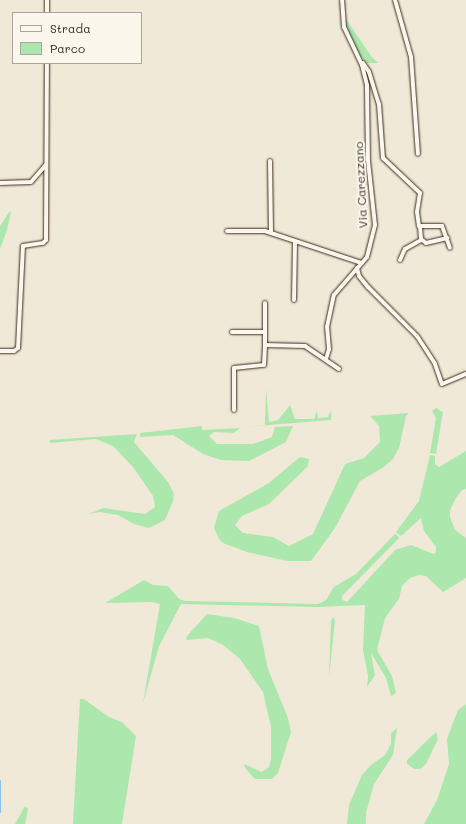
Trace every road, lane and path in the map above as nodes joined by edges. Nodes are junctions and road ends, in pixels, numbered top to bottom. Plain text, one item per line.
1 (47, 0) edge
2 (342, 0) edge
3 (395, 0) edge
4 (47, 12) edge
5 (361, 62) junction
6 (47, 64) edge
7 (418, 154) dead end
8 (270, 161) dead end
9 (46, 165) junction
10 (0, 183) edge
11 (420, 227) junction
12 (227, 231) dead end
13 (271, 233) junction
14 (447, 238) junction
15 (421, 240) junction
16 (295, 242) junction
17 (450, 248) dead end
18 (400, 260) dead end
19 (362, 263) junction
20 (357, 268) junction
21 (294, 300) dead end
22 (265, 303) dead end
23 (232, 332) dead end
24 (265, 332) junction
25 (265, 345) junction
26 (0, 351) edge
27 (326, 359) junction
28 (339, 369) dead end
29 (466, 374) edge
30 (234, 410) dead end

1 - 4 street
2 - 5 street, Via Carezzano
3 - 7 street
5 - 11 street
5 - 19 street, Via Carezzano
6 - 9 street
8 - 13 street
9 - 10 street
9 - 26 street
11 - 14 street
11 - 15 street
12 - 13 street
13 - 16 street
14 - 15 street
14 - 17 street
15 - 18 street
16 - 19 street
16 - 21 street
19 - 20 street, Via Carezzano
20 - 27 street, Via Carezzano
20 - 29 street
22 - 24 street
23 - 24 street
24 - 25 street
25 - 27 street
25 - 30 street
27 - 28 street

